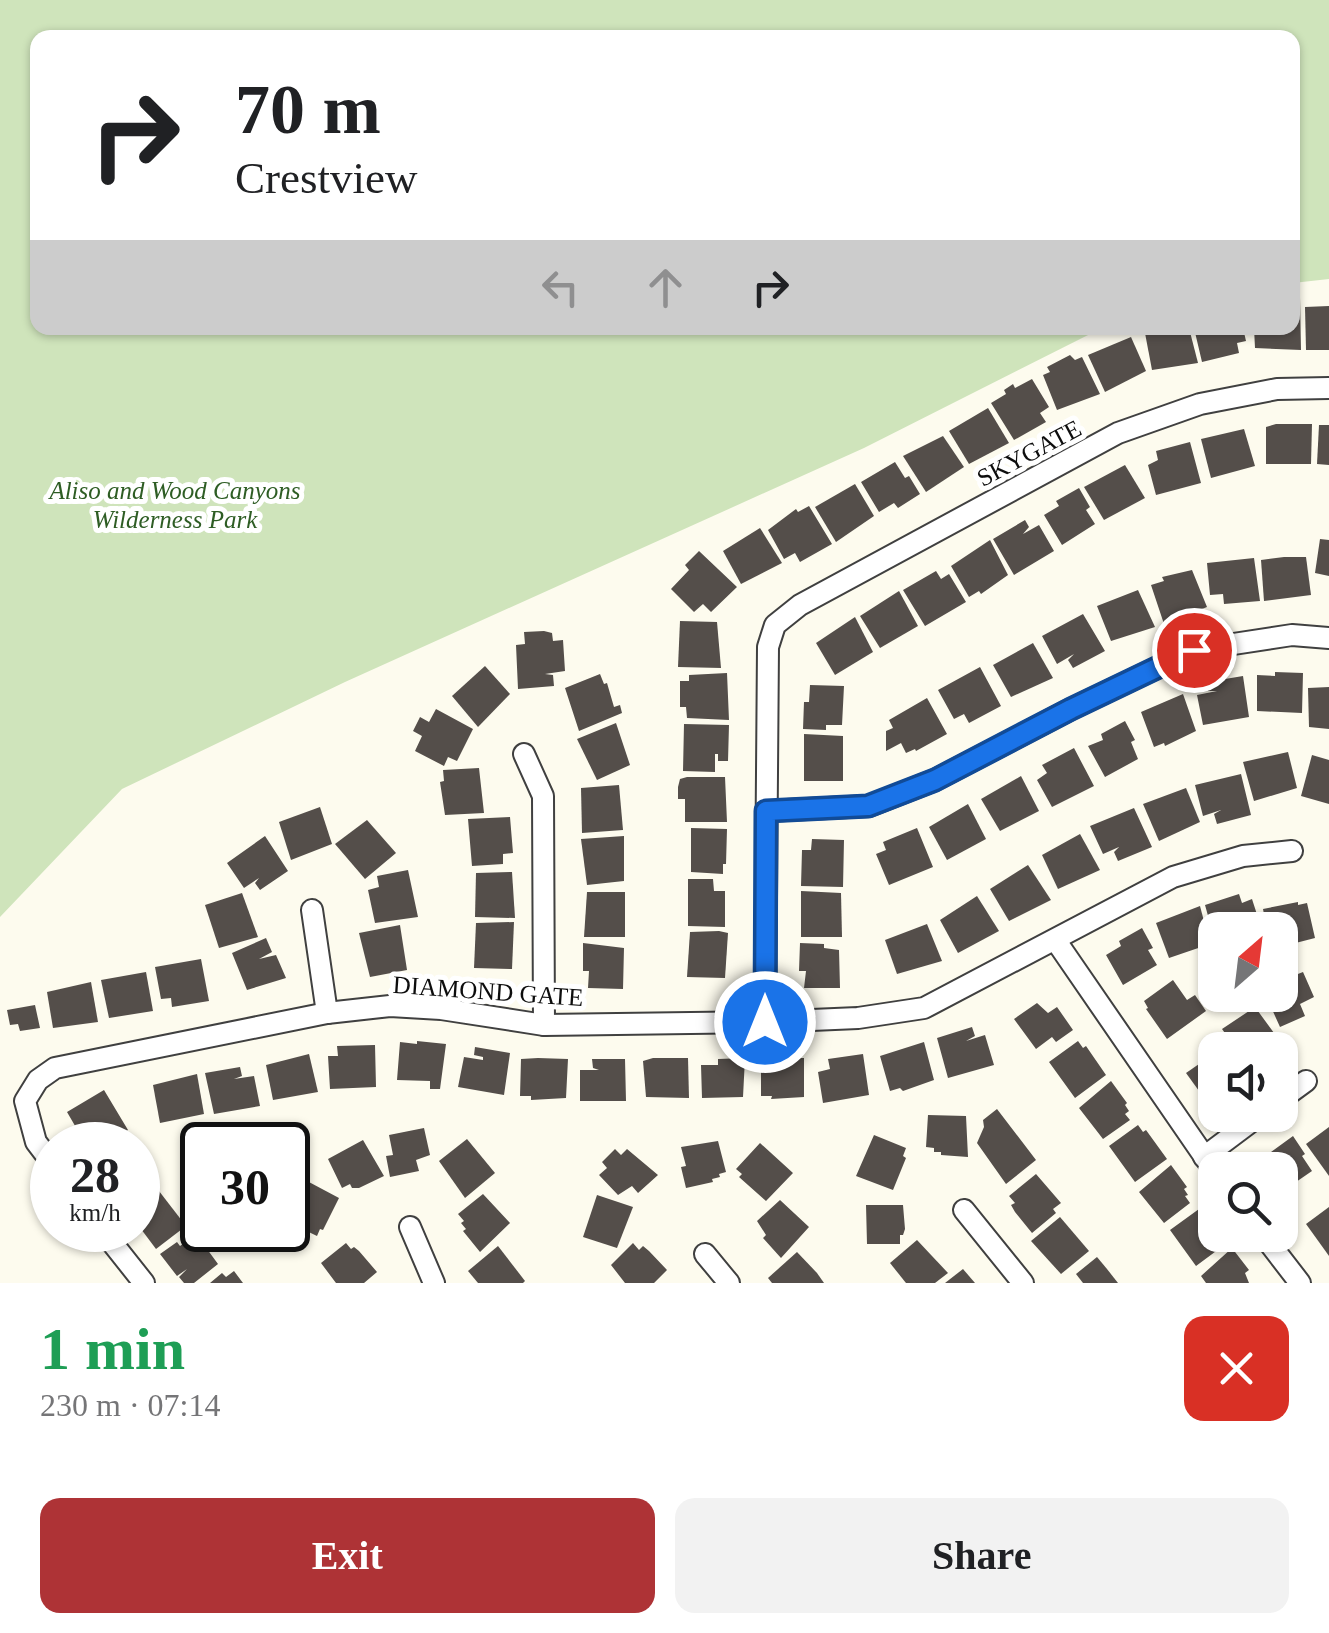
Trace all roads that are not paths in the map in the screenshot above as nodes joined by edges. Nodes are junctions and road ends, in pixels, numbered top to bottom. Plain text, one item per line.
1 (1329, 388) edge
2 (1329, 638) edge
3 (524, 754) dead end
4 (766, 811) junction
5 (1292, 852) dead end
6 (312, 910) dead end
7 (1056, 941) junction
8 (327, 1013) junction
9 (765, 1022) junction
10 (544, 1025) junction
11 (1306, 1081) dead end
12 (1298, 1087) edge
13 (31, 1122) edge
14 (1242, 1132) edge
15 (1201, 1152) edge
16 (1221, 1152) edge
17 (964, 1210) dead end
18 (410, 1227) dead end
19 (119, 1252) edge
20 (1276, 1252) edge
21 (705, 1254) dead end
22 (144, 1283) edge
23 (434, 1283) edge
24 (729, 1283) edge
25 (1022, 1283) edge
26 (1300, 1283) edge

1 - 4 street, SKYGATE
2 - 4 street
3 - 10 street
4 - 9 street
5 - 7 street, DIAMOND GATE
6 - 8 street
7 - 9 street, DIAMOND GATE
7 - 15 street
8 - 10 street, DIAMOND GATE
8 - 13 street, DIAMOND GATE
9 - 10 street, DIAMOND GATE
11 - 12 street
14 - 16 street
17 - 25 street
18 - 23 street
19 - 22 street
20 - 26 street
21 - 24 street

